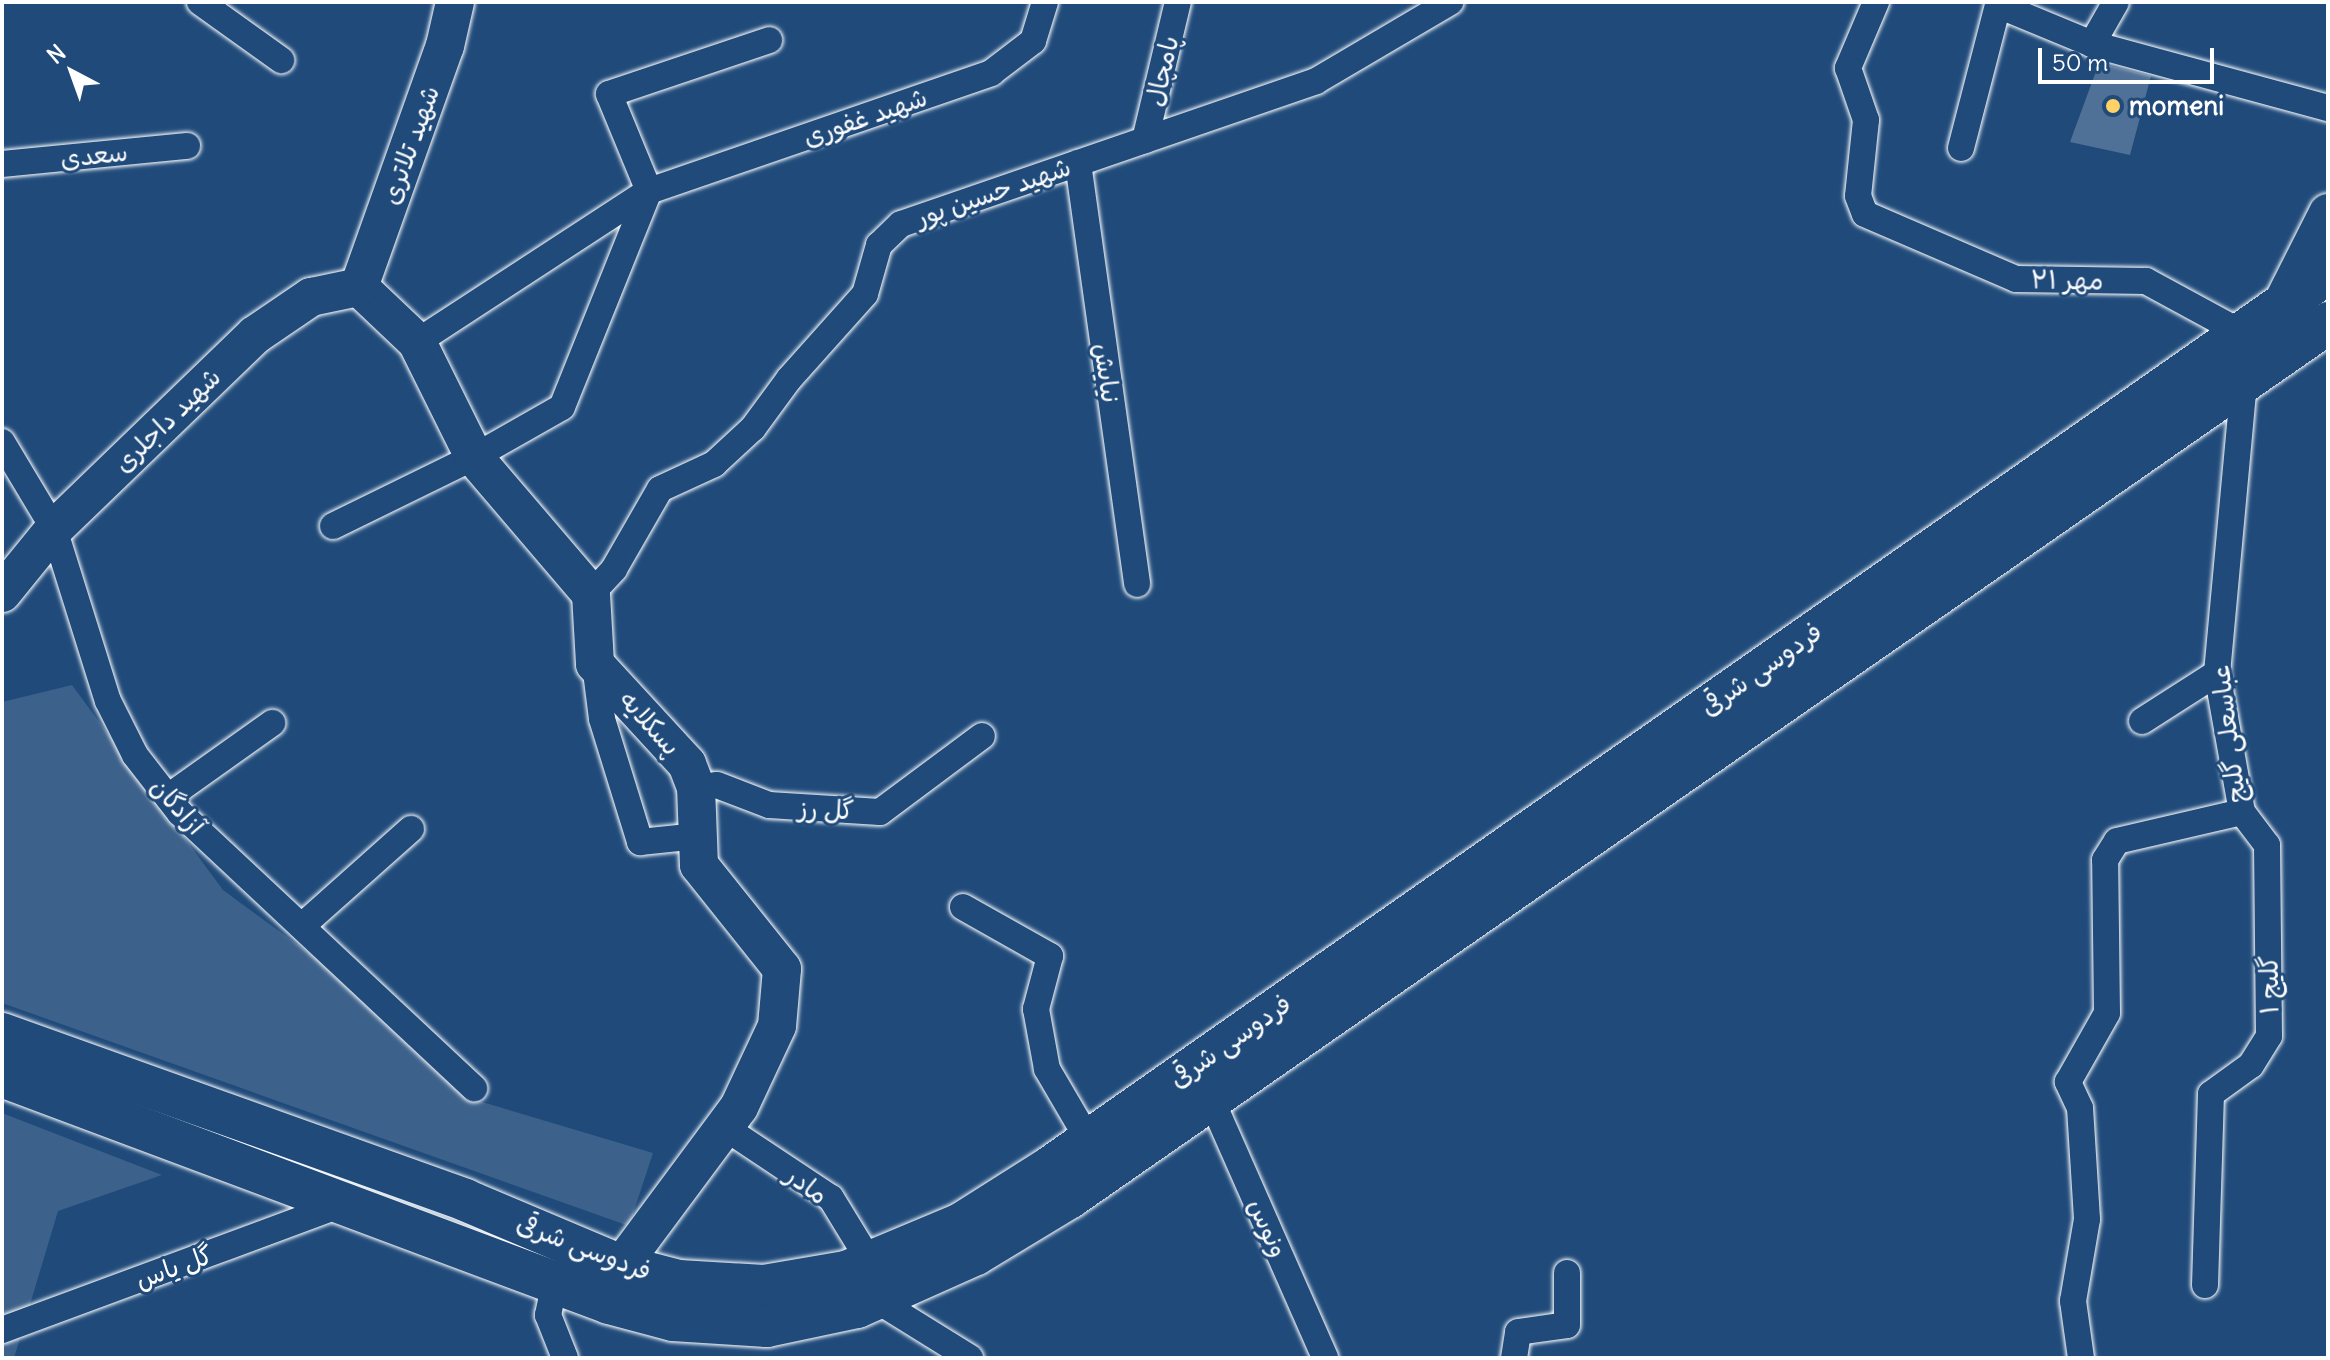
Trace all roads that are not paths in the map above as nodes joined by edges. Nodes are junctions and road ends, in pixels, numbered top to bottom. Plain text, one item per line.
1 (200, 2) edge
2 (455, 2) edge
3 (1045, 2) edge
4 (1178, 2) edge
5 (1450, 2) edge
6 (1876, 2) edge
7 (2116, 2) edge
8 (1419, 14) edge
9 (769, 40) dead end
10 (2092, 44) junction
11 (281, 60) dead end
12 (2328, 108) edge
13 (1145, 140) junction
14 (187, 146) dead end
15 (1961, 148) dead end
16 (1078, 163) junction
17 (2, 164) edge
18 (649, 191) junction
19 (2328, 213) edge
20 (2328, 273) edge
21 (359, 287) junction
22 (2282, 304) junction
23 (2328, 323) edge
24 (2240, 332) junction
25 (417, 342) junction
26 (2244, 381) junction
27 (2, 442) edge
28 (474, 457) junction
29 (333, 526) dead end
30 (54, 529) junction
31 (1137, 584) dead end
32 (2, 593) edge
33 (591, 594) junction
34 (595, 664) junction
35 (2217, 673) junction
36 (2142, 721) dead end
37 (272, 723) dead end
38 (982, 736) dead end
39 (696, 787) junction
40 (168, 797) junction
41 (2242, 812) junction
42 (411, 829) dead end
43 (698, 836) junction
44 (963, 907) dead end
45 (302, 926) junction
46 (16, 1060) edge
47 (474, 1088) dead end
48 (1211, 1099) junction
49 (724, 1127) junction
50 (1089, 1141) junction
51 (346, 1203) junction
52 (621, 1266) junction
53 (1567, 1273) dead end
54 (873, 1280) junction
55 (555, 1282) junction
56 (2205, 1285) dead end
57 (2, 1330) edge
58 (565, 1358) edge
59 (970, 1358) edge
60 (1325, 1358) edge
61 (1514, 1358) edge
62 (2081, 1358) edge

1 - 11 street
2 - 21 street, شهید تلاتری
3 - 18 street, شهید غفوری
4 - 13 street, پامچال
5 - 8 street, شهید حسین پور
6 - 24 street, مهر ۲۱
7 - 10 street
8 - 13 street, شهید حسین پور
9 - 18 street
10 - 12 street
10 - 15 street
13 - 16 street, شهید حسین پور
14 - 17 street, سعدی
16 - 31 street, نیایش
16 - 33 street, شهید حسین پور
18 - 25 street, شهید غفوری
18 - 28 street
19 - 22 street
20 - 22 main road, فردوسی شرقی
21 - 25 street
21 - 30 street, شهید داجلری
22 - 24 main road, فردوسی شرقی
23 - 26 main road, فردوسی شرقی
24 - 50 main road, فردوسی شرقی
25 - 28 street
26 - 35 street, عباسعلی گلیج
26 - 48 main road, فردوسی شرقی
27 - 30 street, آزادگان
28 - 29 street
28 - 33 street
30 - 32 street, شهید داجلری
30 - 40 street, آزادگان
33 - 34 street
34 - 39 street, پسکلایه
34 - 43 street
35 - 36 street
35 - 41 street, عباسعلی گلیج
37 - 40 street
38 - 39 street, گل رز
39 - 43 street, پسکلایه
40 - 45 street, آزادگان
41 - 56 street, گلیج ۱
41 - 62 street, عباسعلی گلیج
42 - 45 street
43 - 49 street, پسکلایه
44 - 50 street
45 - 47 street, آزادگان
46 - 51 main road, فردوسی شرقی
46 - 52 main road, فردوسی شرقی
48 - 54 main road, فردوسی شرقی
48 - 60 street, ونوس
49 - 52 street, پسکلایه
49 - 54 street, مادر
50 - 54 main road, فردوسی شرقی
51 - 55 main road, فردوسی شرقی
51 - 57 street, گل یاس
52 - 54 main road, فردوسی شرقی
53 - 61 street
54 - 55 main road, فردوسی شرقی
54 - 59 street
55 - 58 street

